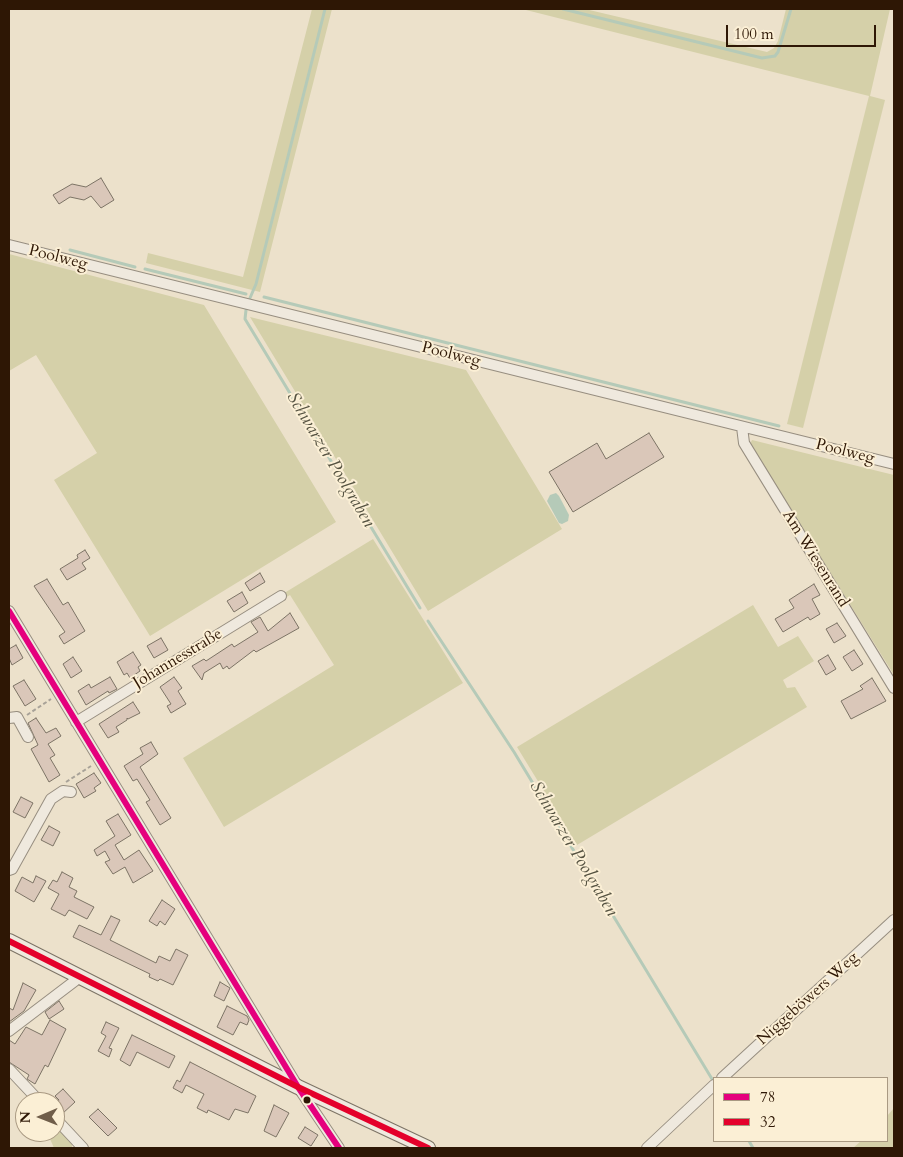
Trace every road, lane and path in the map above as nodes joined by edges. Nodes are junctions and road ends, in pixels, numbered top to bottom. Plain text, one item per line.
1 (9, 245) edge
2 (742, 427) junction
3 (894, 464) edge
4 (281, 596) dead end
5 (9, 610) edge
6 (894, 688) edge
7 (59, 694) junction
8 (13, 718) edge
9 (76, 722) junction
10 (28, 737) dead end
11 (99, 760) junction
12 (67, 791) joint
13 (9, 870) edge
14 (894, 920) edge
15 (9, 941) edge
16 (80, 977) junction
17 (9, 1031) edge
18 (9, 1069) edge
19 (723, 1077) edge
20 (298, 1087) junction
21 (713, 1087) edge
22 (31, 1092) edge
23 (65, 1129) edge
24 (83, 1148) edge
25 (339, 1148) edge
26 (428, 1148) edge
27 (647, 1148) edge

1 - 2 street, Poolweg
2 - 3 street, Poolweg
2 - 6 street, Am Wiesenrand
4 - 9 street, Johannesstraße
5 - 7 street
7 - 8 path
7 - 9 street
8 - 10 street
9 - 11 street
11 - 12 path
11 - 20 street
12 - 13 street
14 - 19 street, Niggeböwers Weg
15 - 16 main road
16 - 17 street
16 - 20 main road
18 - 22 street
20 - 25 street
20 - 26 main road
21 - 27 street
23 - 24 street

